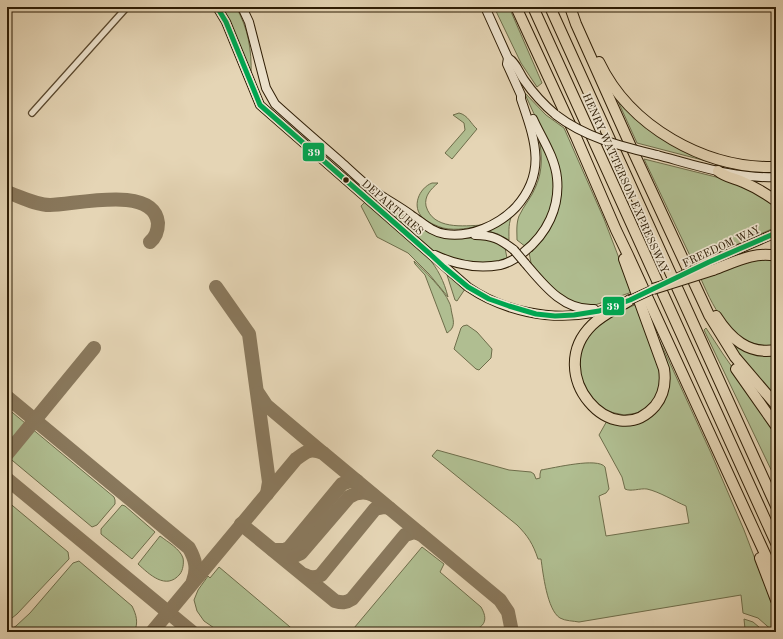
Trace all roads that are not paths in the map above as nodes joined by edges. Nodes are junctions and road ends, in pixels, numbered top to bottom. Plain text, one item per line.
1 (127, 7) edge
2 (217, 7) edge
3 (242, 7) edge
4 (485, 7) edge
5 (516, 7) edge
6 (533, 7) edge
7 (550, 7) edge
8 (571, 10) edge
9 (508, 58) junction
10 (521, 95) junction
11 (32, 112) dead end
12 (776, 167) edge
13 (718, 171) junction
14 (776, 177) edge
15 (776, 201) edge
16 (616, 230) junction
17 (776, 232) edge
18 (464, 234) junction
19 (430, 254) junction
20 (776, 256) edge
21 (711, 266) junction
22 (691, 276) junction
23 (653, 289) joint
24 (699, 294) junction
25 (630, 300) junction
26 (609, 307) junction
27 (776, 350) edge
28 (718, 379) junction
29 (776, 405) edge
30 (700, 414) junction
31 (776, 426) edge
32 (776, 493) edge
33 (776, 506) edge
34 (776, 543) edge
35 (776, 578) edge
36 (776, 600) edge

1 - 11 street
2 - 19 main road, DEPARTURES
3 - 18 main road
4 - 9 main road
5 - 16 highway
6 - 34 highway, HENRY WATTERSON EXPRESSWAY
7 - 28 highway, HENRY WATTERSON EXPRESSWAY
8 - 12 highway
8 - 22 highway
9 - 10 main road
9 - 13 main road, bridge
10 - 18 main road
10 - 19 main road
13 - 14 main road
13 - 15 highway
16 - 25 highway
16 - 30 highway
17 - 21 main road, FREEDOM WAY
18 - 26 main road, bridge
19 - 26 main road, DEPARTURES
20 - 21 highway
21 - 23 highway, bridge
22 - 24 highway
22 - 27 highway
23 - 25 main road, bridge
24 - 29 highway
24 - 31 highway
25 - 26 main road
28 - 32 highway
28 - 33 highway, HENRY WATTERSON EXPRESSWAY
30 - 35 highway
30 - 36 highway

